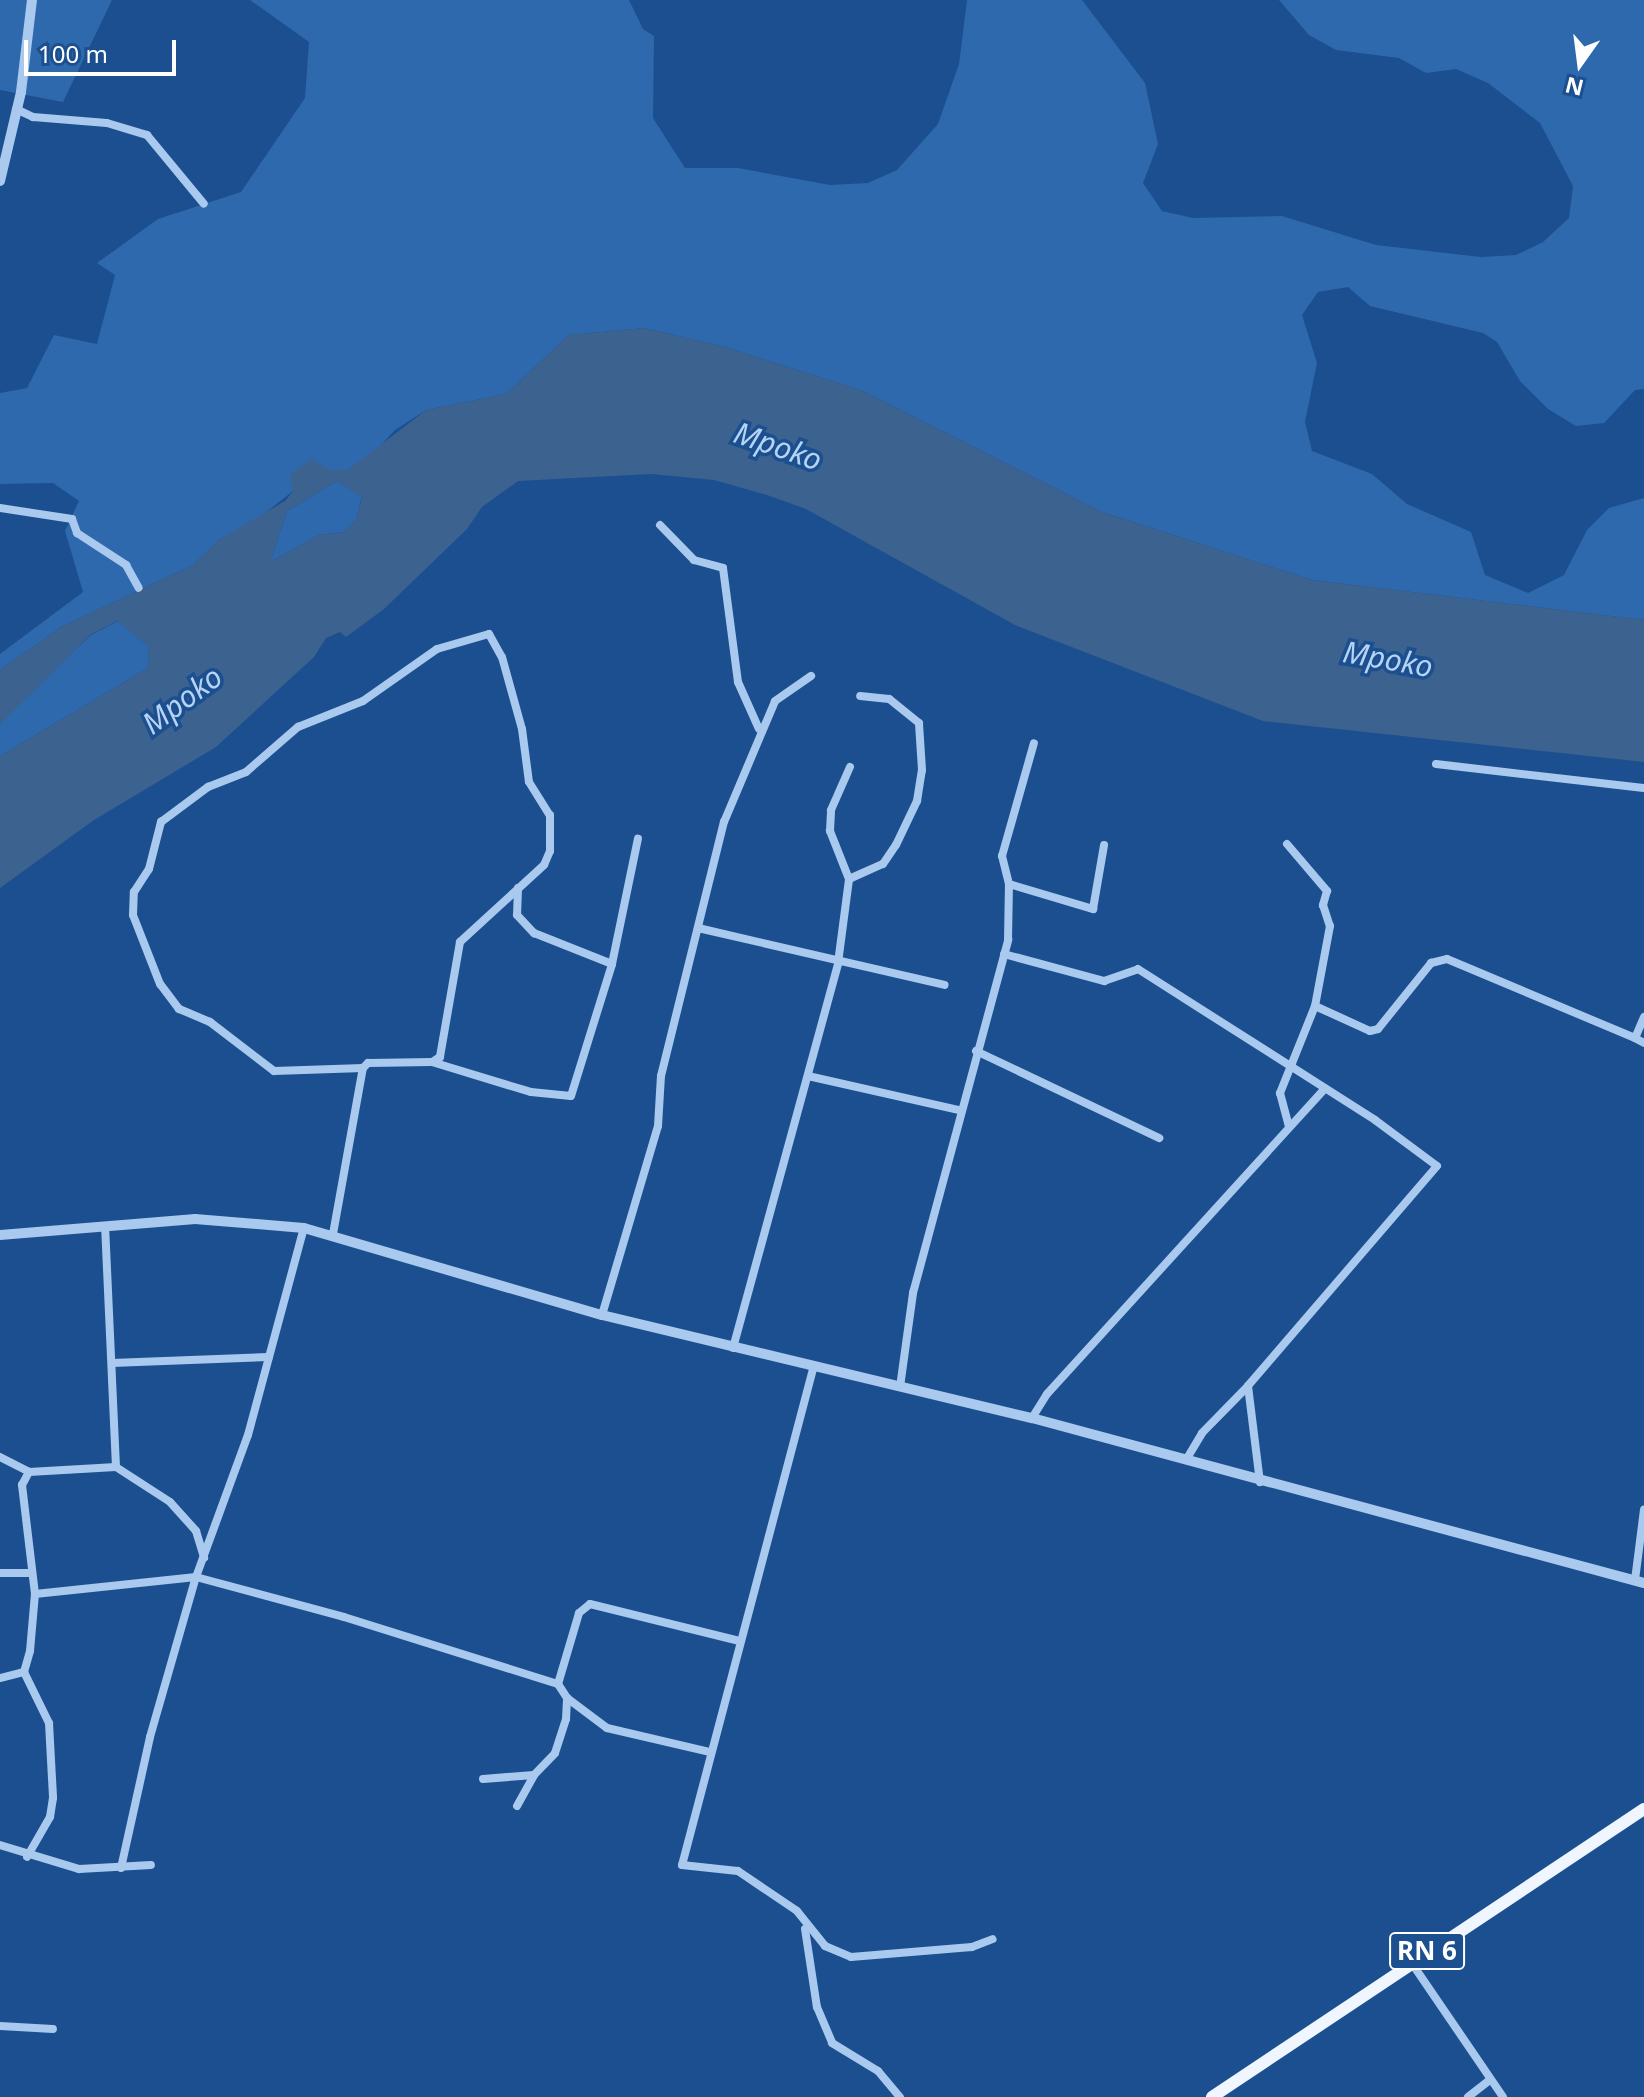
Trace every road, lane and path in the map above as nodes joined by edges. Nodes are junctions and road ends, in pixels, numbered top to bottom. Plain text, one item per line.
1 (32, 0) edge
2 (16, 109) junction
3 (0, 181) edge
4 (204, 204) dead end
5 (0, 508) edge
6 (660, 525) dead end
7 (139, 588) dead end
8 (811, 676) dead end
9 (860, 696) dead end
10 (759, 729) junction
11 (1034, 743) dead end
12 (1436, 764) dead end
13 (850, 767) dead end
14 (1644, 788) edge
15 (638, 839) dead end
16 (1287, 844) dead end
17 (1104, 845) dead end
18 (849, 879) junction
19 (1009, 884) junction
20 (518, 888) junction
21 (698, 928) junction
22 (1004, 954) junction
23 (838, 963) junction
24 (612, 964) junction
25 (945, 985) dead end
26 (1315, 1006) junction
27 (1644, 1017) edge
28 (1640, 1040) edge
29 (976, 1051) junction
30 (432, 1062) junction
31 (1288, 1067) junction
32 (363, 1068) junction
33 (808, 1076) junction
34 (1325, 1089) junction
35 (959, 1110) junction
36 (1289, 1126) junction
37 (1159, 1138) dead end
38 (105, 1226) junction
39 (304, 1228) junction
40 (333, 1234) junction
41 (0, 1235) edge
42 (602, 1315) junction
43 (733, 1348) junction
44 (269, 1357) junction
45 (112, 1363) junction
46 (813, 1369) junction
47 (1248, 1386) junction
48 (900, 1387) junction
49 (1032, 1418) junction
50 (0, 1457) edge
51 (1186, 1460) junction
52 (116, 1467) junction
53 (29, 1472) junction
54 (1260, 1482) junction
55 (1644, 1510) edge
56 (204, 1558) junction
57 (0, 1573) edge
58 (31, 1573) junction
59 (196, 1577) junction
60 (1639, 1582) edge
61 (35, 1594) junction
62 (739, 1641) junction
63 (24, 1672) junction
64 (0, 1678) edge
65 (558, 1684) junction
66 (567, 1698) junction
67 (709, 1752) junction
68 (534, 1775) junction
69 (483, 1779) dead end
70 (517, 1806) dead end
71 (1644, 1809) edge
72 (0, 1845) edge
73 (27, 1857) junction
74 (151, 1865) dead end
75 (121, 1868) junction
76 (802, 1917) junction
77 (993, 1939) dead end
78 (1410, 1961) junction
79 (0, 2026) edge
80 (53, 2029) dead end
81 (1490, 2080) junction
82 (900, 2097) edge
83 (1212, 2097) edge
84 (1468, 2097) edge
85 (1503, 2097) edge

1 - 2 street
2 - 3 street
2 - 4 street
5 - 7 street
6 - 10 street
8 - 10 street
9 - 18 street
10 - 21 street
11 - 19 street
12 - 14 street
13 - 18 street
15 - 24 street
16 - 26 street
17 - 19 street
18 - 23 street
19 - 22 street
20 - 24 street
20 - 30 street
20 - 32 street
21 - 23 street
21 - 42 street
22 - 29 street
22 - 31 street
23 - 25 street
23 - 33 street
24 - 30 street
26 - 28 street
26 - 31 street
27 - 28 street
29 - 35 street
29 - 37 street
30 - 32 street
31 - 34 street
31 - 36 street
32 - 40 street
33 - 35 street
33 - 43 street
34 - 36 street
34 - 47 street
35 - 48 street
36 - 49 street
38 - 39 street
38 - 41 street
38 - 45 street
39 - 40 street
39 - 44 street
40 - 42 street
42 - 43 street
43 - 46 street
44 - 45 street
44 - 56 street
45 - 52 street
46 - 48 street
46 - 62 street
47 - 51 street
47 - 54 street
48 - 49 street
49 - 51 street
50 - 53 street
51 - 54 street
52 - 53 street
52 - 56 street
53 - 58 street
54 - 60 street
55 - 60 street
56 - 59 street
57 - 58 street
58 - 61 street
59 - 61 street
59 - 65 street
59 - 75 street
61 - 63 street
62 - 65 street
62 - 67 street
63 - 64 street
63 - 73 street
65 - 66 street
66 - 67 street
66 - 68 street
67 - 76 street
68 - 69 street
68 - 70 street
71 - 78 main road, RN 6
72 - 73 street
73 - 75 street
74 - 75 street
76 - 77 street
76 - 82 street
78 - 81 street
78 - 83 main road, RN 6
79 - 80 street
81 - 84 street
81 - 85 street

